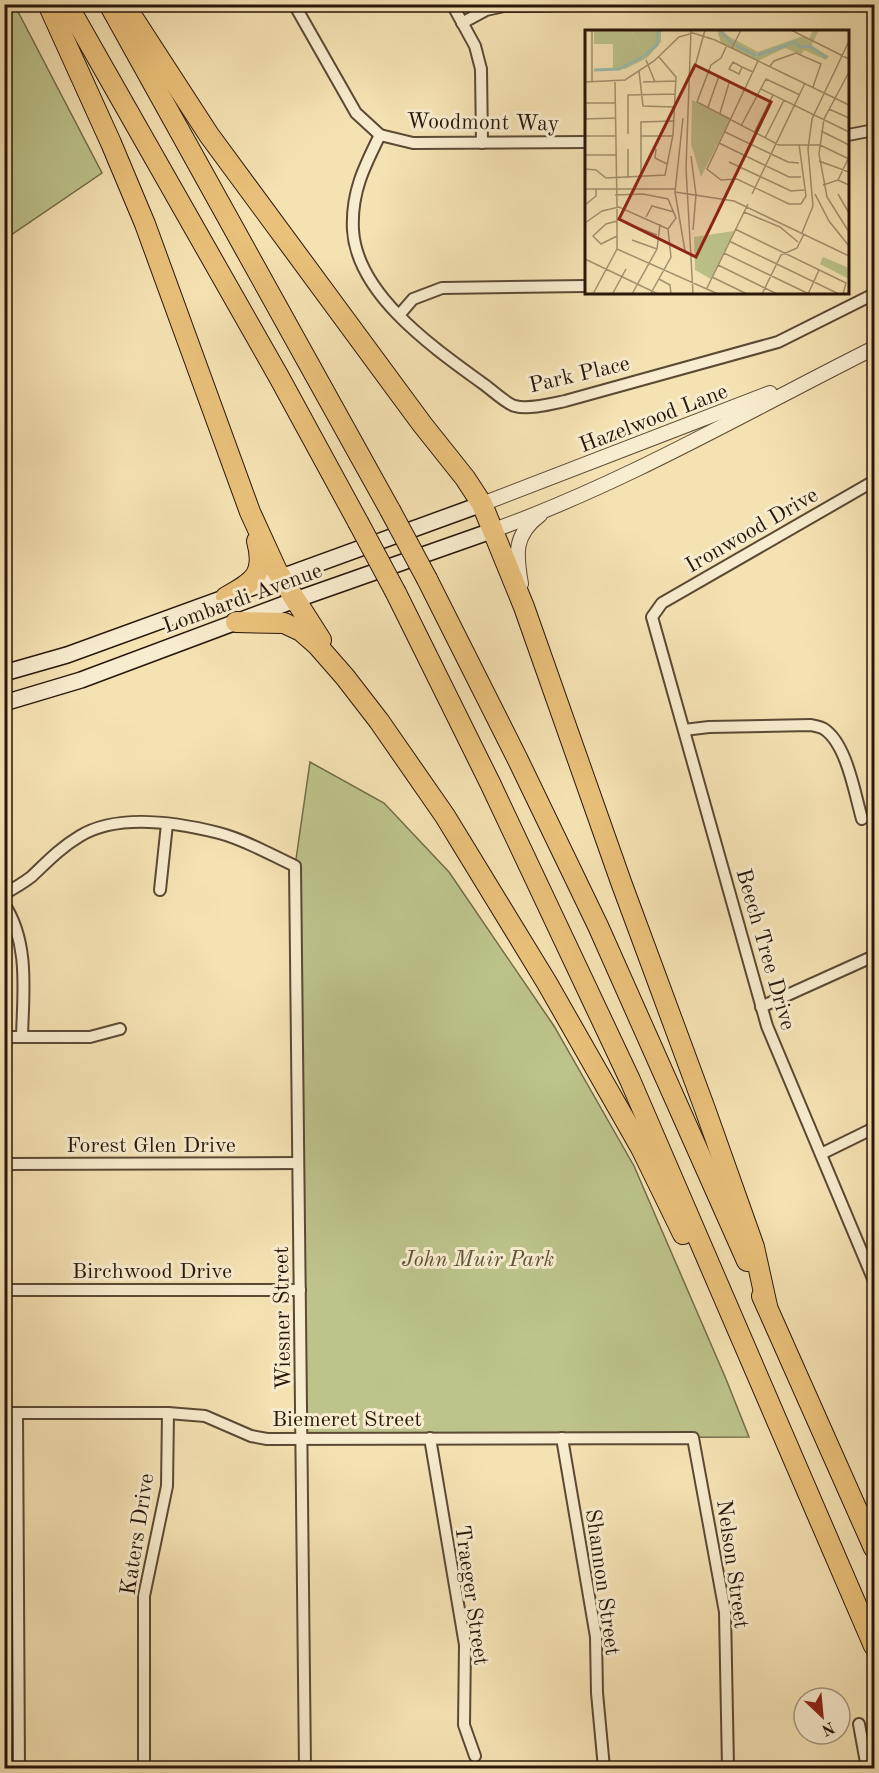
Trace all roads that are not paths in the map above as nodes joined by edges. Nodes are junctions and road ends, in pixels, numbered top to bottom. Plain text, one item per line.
1 (48, 4) edge
2 (67, 4) edge
3 (109, 4) edge
4 (124, 4) edge
5 (294, 4) edge
6 (452, 4) edge
7 (681, 4) edge
8 (462, 23) junction
9 (874, 130) edge
10 (380, 135) junction
11 (849, 135) edge
12 (585, 142) edge
13 (482, 143) junction
14 (585, 286) edge
15 (874, 294) edge
16 (400, 314) junction
17 (874, 348) edge
18 (839, 366) junction
19 (873, 486) edge
20 (482, 504) junction
21 (550, 507) junction
22 (250, 512) junction
23 (494, 530) junction
24 (281, 578) junction
25 (226, 597) junction
26 (295, 600) junction
27 (524, 607) junction
28 (652, 618) joint
29 (236, 622) junction
30 (4, 673) edge
31 (345, 677) junction
32 (4, 703) edge
33 (684, 730) junction
34 (862, 819) dead end
35 (166, 824) junction
36 (159, 890) dead end
37 (4, 894) edge
38 (4, 904) edge
39 (874, 956) edge
40 (761, 1007) junction
41 (120, 1029) dead end
42 (4, 1037) edge
43 (22, 1037) junction
44 (874, 1128) edge
45 (821, 1154) junction
46 (298, 1163) junction
47 (4, 1164) edge
48 (874, 1281) edge
49 (4, 1290) edge
50 (300, 1290) junction
51 (726, 1305) junction
52 (767, 1306) junction
53 (4, 1413) edge
54 (17, 1413) junction
55 (168, 1413) junction
56 (693, 1437) joint
57 (430, 1438) junction
58 (562, 1438) junction
59 (301, 1439) junction
60 (874, 1548) edge
61 (874, 1646) edge
62 (859, 1724) dead end
63 (474, 1756) dead end
64 (19, 1768) edge
65 (144, 1768) edge
66 (305, 1768) edge
67 (604, 1768) edge
68 (728, 1768) edge
69 (867, 1768) edge

1 - 22 highway
2 - 51 highway, bridge
3 - 52 highway, bridge
4 - 20 highway
5 - 10 street
6 - 8 street
7 - 8 street
8 - 13 street
9 - 11 street
10 - 13 street, Woodmont Way
10 - 16 street, Park Place
12 - 13 street, Woodmont Way
14 - 16 street
15 - 16 street, Park Place
17 - 18 street, Hazelwood Lane
18 - 20 street, Hazelwood Lane
18 - 21 street, Hazelwood Lane
19 - 28 street, Ironwood Drive
20 - 23 highway
20 - 24 main road, Lombardi Avenue
21 - 23 street, Hazelwood Lane
21 - 27 street
22 - 24 highway
22 - 25 highway
23 - 26 main road, Lombardi Avenue
23 - 27 highway
24 - 25 main road, Lombardi Avenue
24 - 26 highway
25 - 30 main road, Lombardi Avenue
26 - 29 main road, Lombardi Avenue
26 - 31 highway
27 - 52 highway
28 - 33 street, Beech Tree Drive
29 - 31 highway
29 - 32 main road, Lombardi Avenue
31 - 51 highway
33 - 34 street
33 - 40 street, Beech Tree Drive
35 - 36 street
35 - 37 street
35 - 46 street, Wiesner Street
38 - 43 street
39 - 40 street
40 - 45 street, Beech Tree Drive
41 - 43 street
42 - 43 street
44 - 45 street
45 - 48 street, Beech Tree Drive
46 - 47 street, Forest Glen Drive
46 - 50 street, Wiesner Street
49 - 50 street, Birchwood Drive
50 - 59 street, Wiesner Street
51 - 61 highway
52 - 60 highway
53 - 54 street, Biemeret Street
54 - 55 street, Biemeret Street
54 - 64 street
55 - 59 street, Biemeret Street
55 - 65 street, Katers Drive
56 - 58 street, Biemeret Street
56 - 68 street, Nelson Street
57 - 58 street, Biemeret Street
57 - 59 street, Biemeret Street
57 - 63 street, Traeger Street
58 - 67 street, Shannon Street
59 - 66 street, Wiesner Street
62 - 69 street

